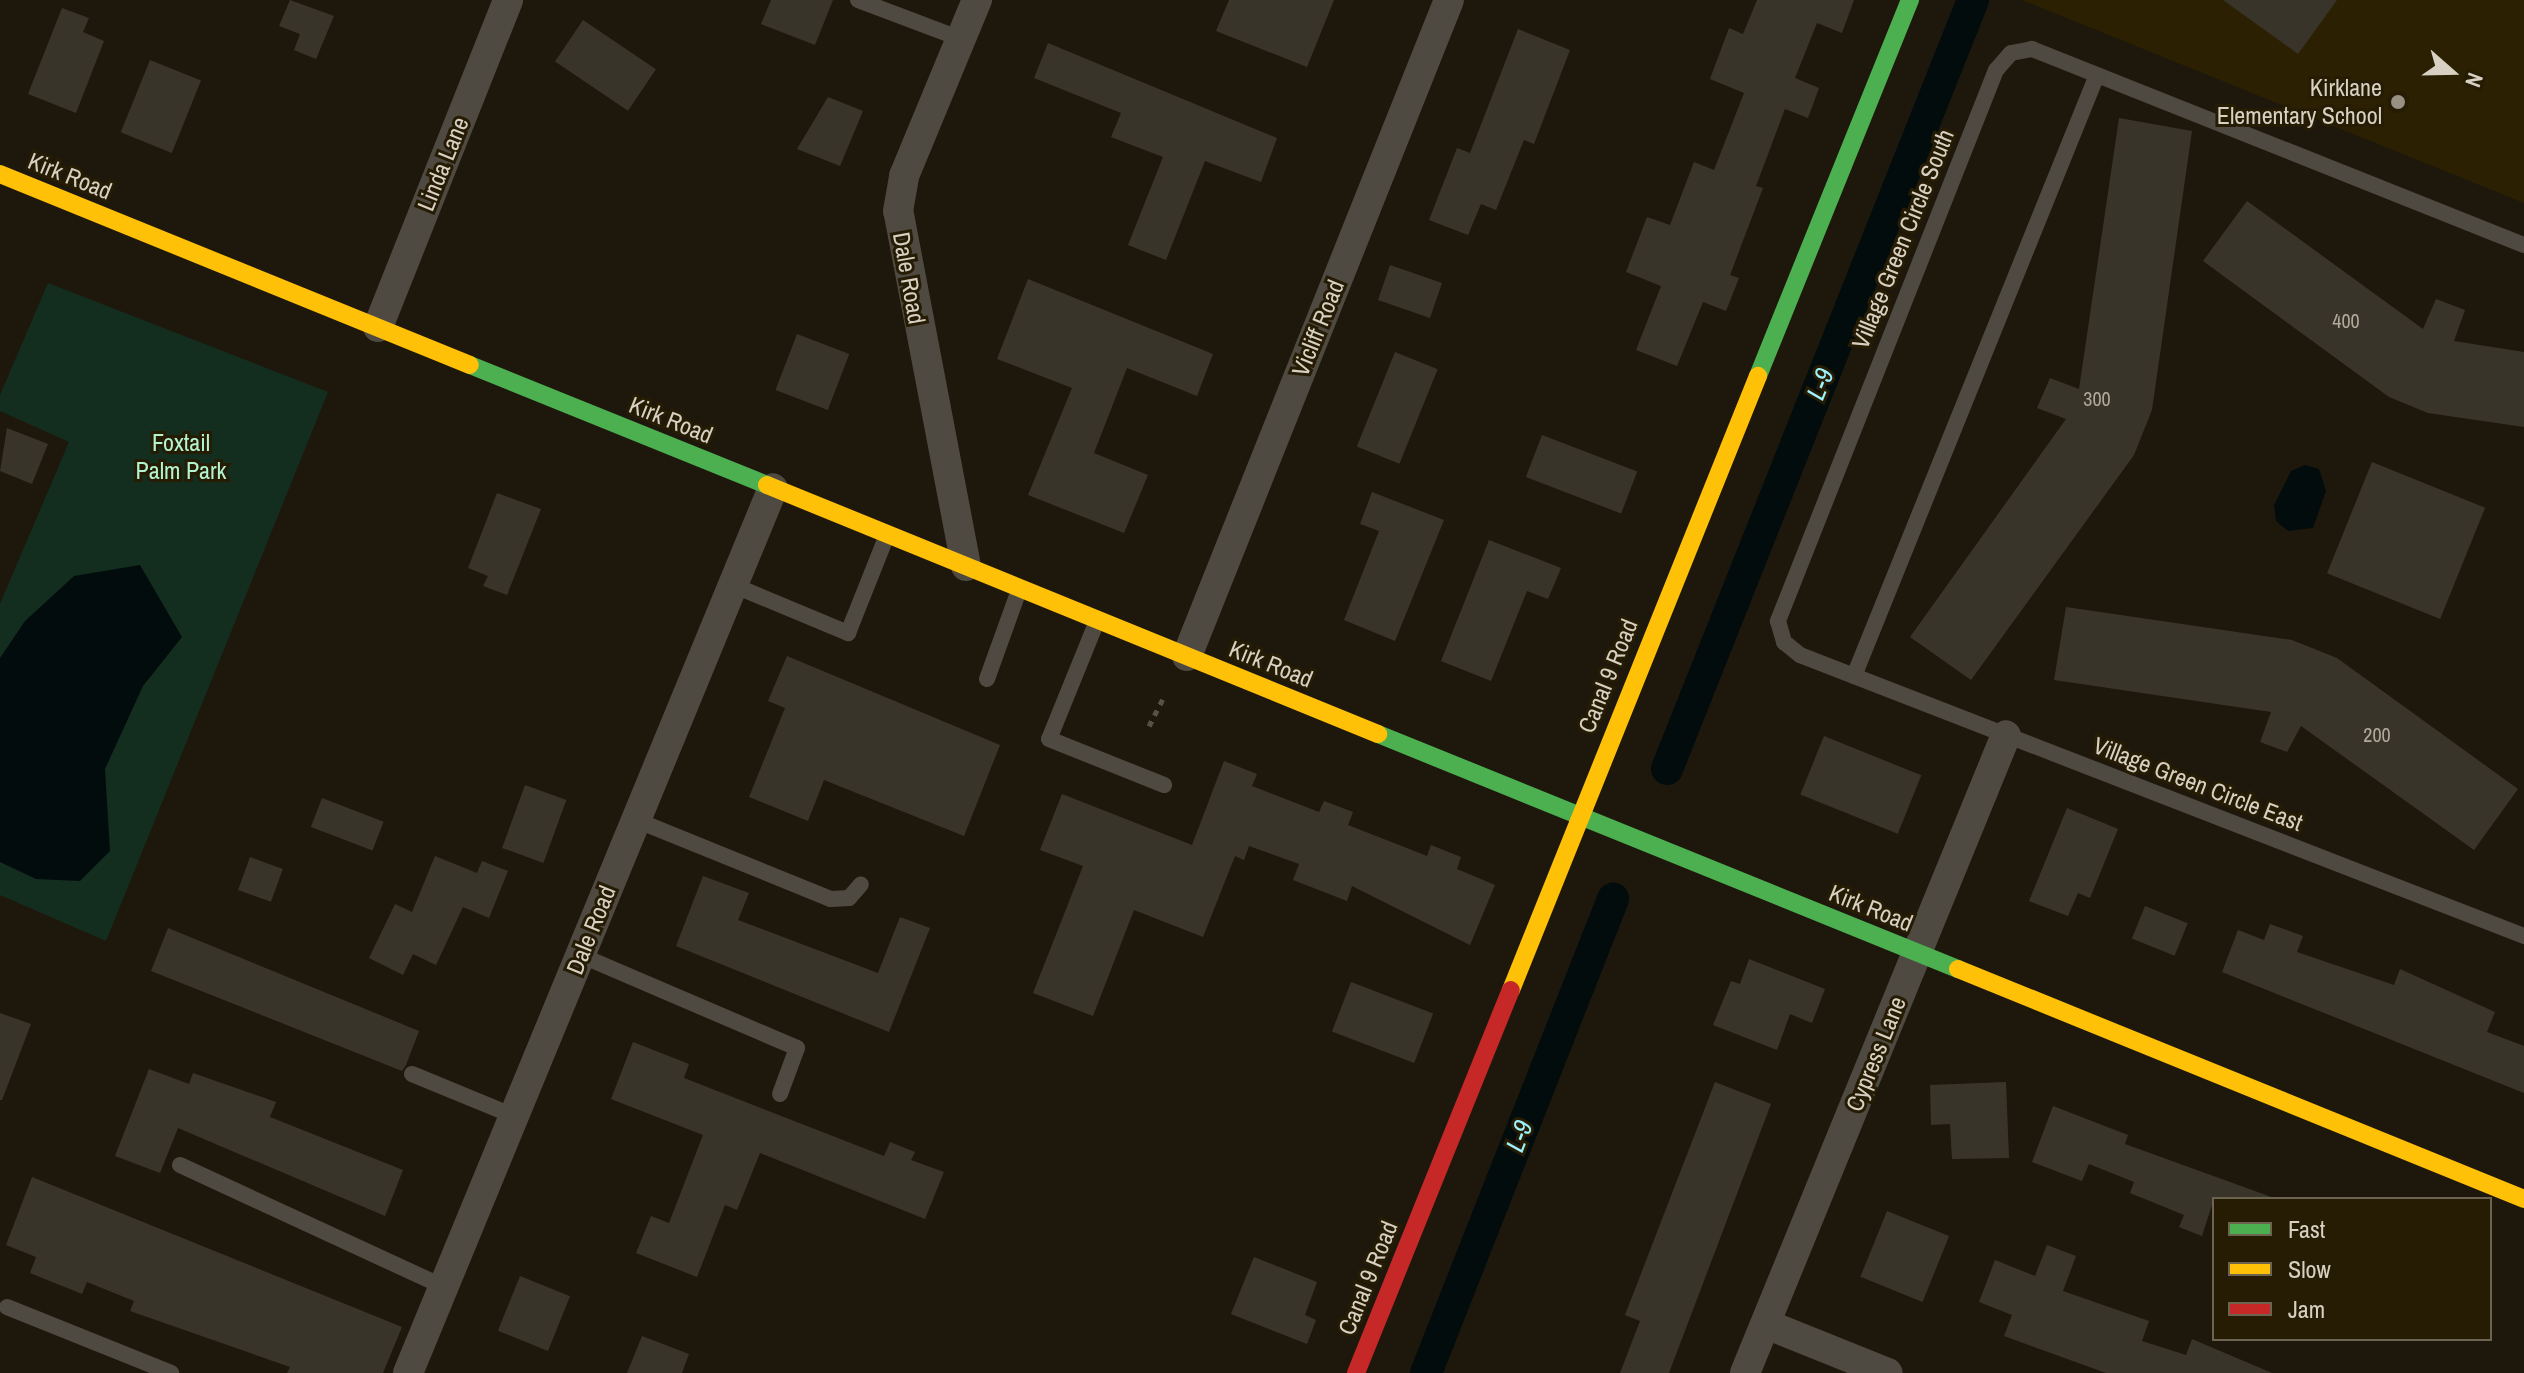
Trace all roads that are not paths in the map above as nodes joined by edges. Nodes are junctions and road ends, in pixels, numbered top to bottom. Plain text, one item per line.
1 (508, 0) edge
2 (858, 0) edge
3 (977, 0) edge
4 (1449, 0) edge
5 (1910, 0) edge
6 (961, 39) junction
7 (2097, 75) junction
8 (0, 174) edge
9 (2524, 245) edge
10 (378, 327) junction
11 (773, 488) junction
12 (888, 534) junction
13 (966, 566) junction
14 (733, 585) junction
15 (1020, 588) junction
16 (1097, 620) junction
17 (1187, 656) junction
18 (1854, 676) junction
19 (987, 679) dead end
20 (2006, 735) junction
21 (1164, 785) dead end
22 (1578, 815) junction
23 (636, 820) junction
24 (861, 884) dead end
25 (2524, 936) edge
26 (1918, 953) junction
27 (580, 955) junction
28 (412, 1074) dead end
29 (780, 1094) dead end
30 (514, 1116) junction
31 (180, 1165) dead end
32 (2524, 1199) edge
33 (444, 1287) junction
34 (7, 1307) dead end
35 (1766, 1324) junction
36 (415, 1371) edge
37 (171, 1373) edge
38 (1356, 1373) edge
39 (1745, 1373) edge
40 (1888, 1373) edge

1 - 10 street, Linda Lane
2 - 6 lane
3 - 6 street, Dale Road
4 - 17 street, Vicliff Road
5 - 22 street, Canal 9 Road
6 - 13 street, Dale Road
7 - 9 lane
7 - 18 lane
7 - 18 lane, Village Green Circle South
8 - 10 street, Kirk Road
10 - 11 street, Kirk Road
11 - 12 street, Kirk Road
11 - 14 street, Dale Road
12 - 13 street, Kirk Road
12 - 14 lane
13 - 15 street, Kirk Road
14 - 23 street, Dale Road
15 - 16 street, Kirk Road
15 - 19 lane
16 - 17 street, Kirk Road
16 - 21 lane
17 - 22 street, Kirk Road
18 - 20 lane, Village Green Circle East
20 - 25 lane, Village Green Circle East
20 - 26 street, Cypress Lane
22 - 26 street, Kirk Road
22 - 38 street, Canal 9 Road
23 - 24 lane
23 - 27 street, Dale Road
26 - 32 street, Kirk Road
26 - 35 street, Cypress Lane
27 - 29 lane
27 - 30 street, Dale Road
28 - 30 lane
30 - 33 street, Dale Road
31 - 33 lane
33 - 36 street, Dale Road
34 - 37 lane
35 - 39 street, Cypress Lane
35 - 40 street

